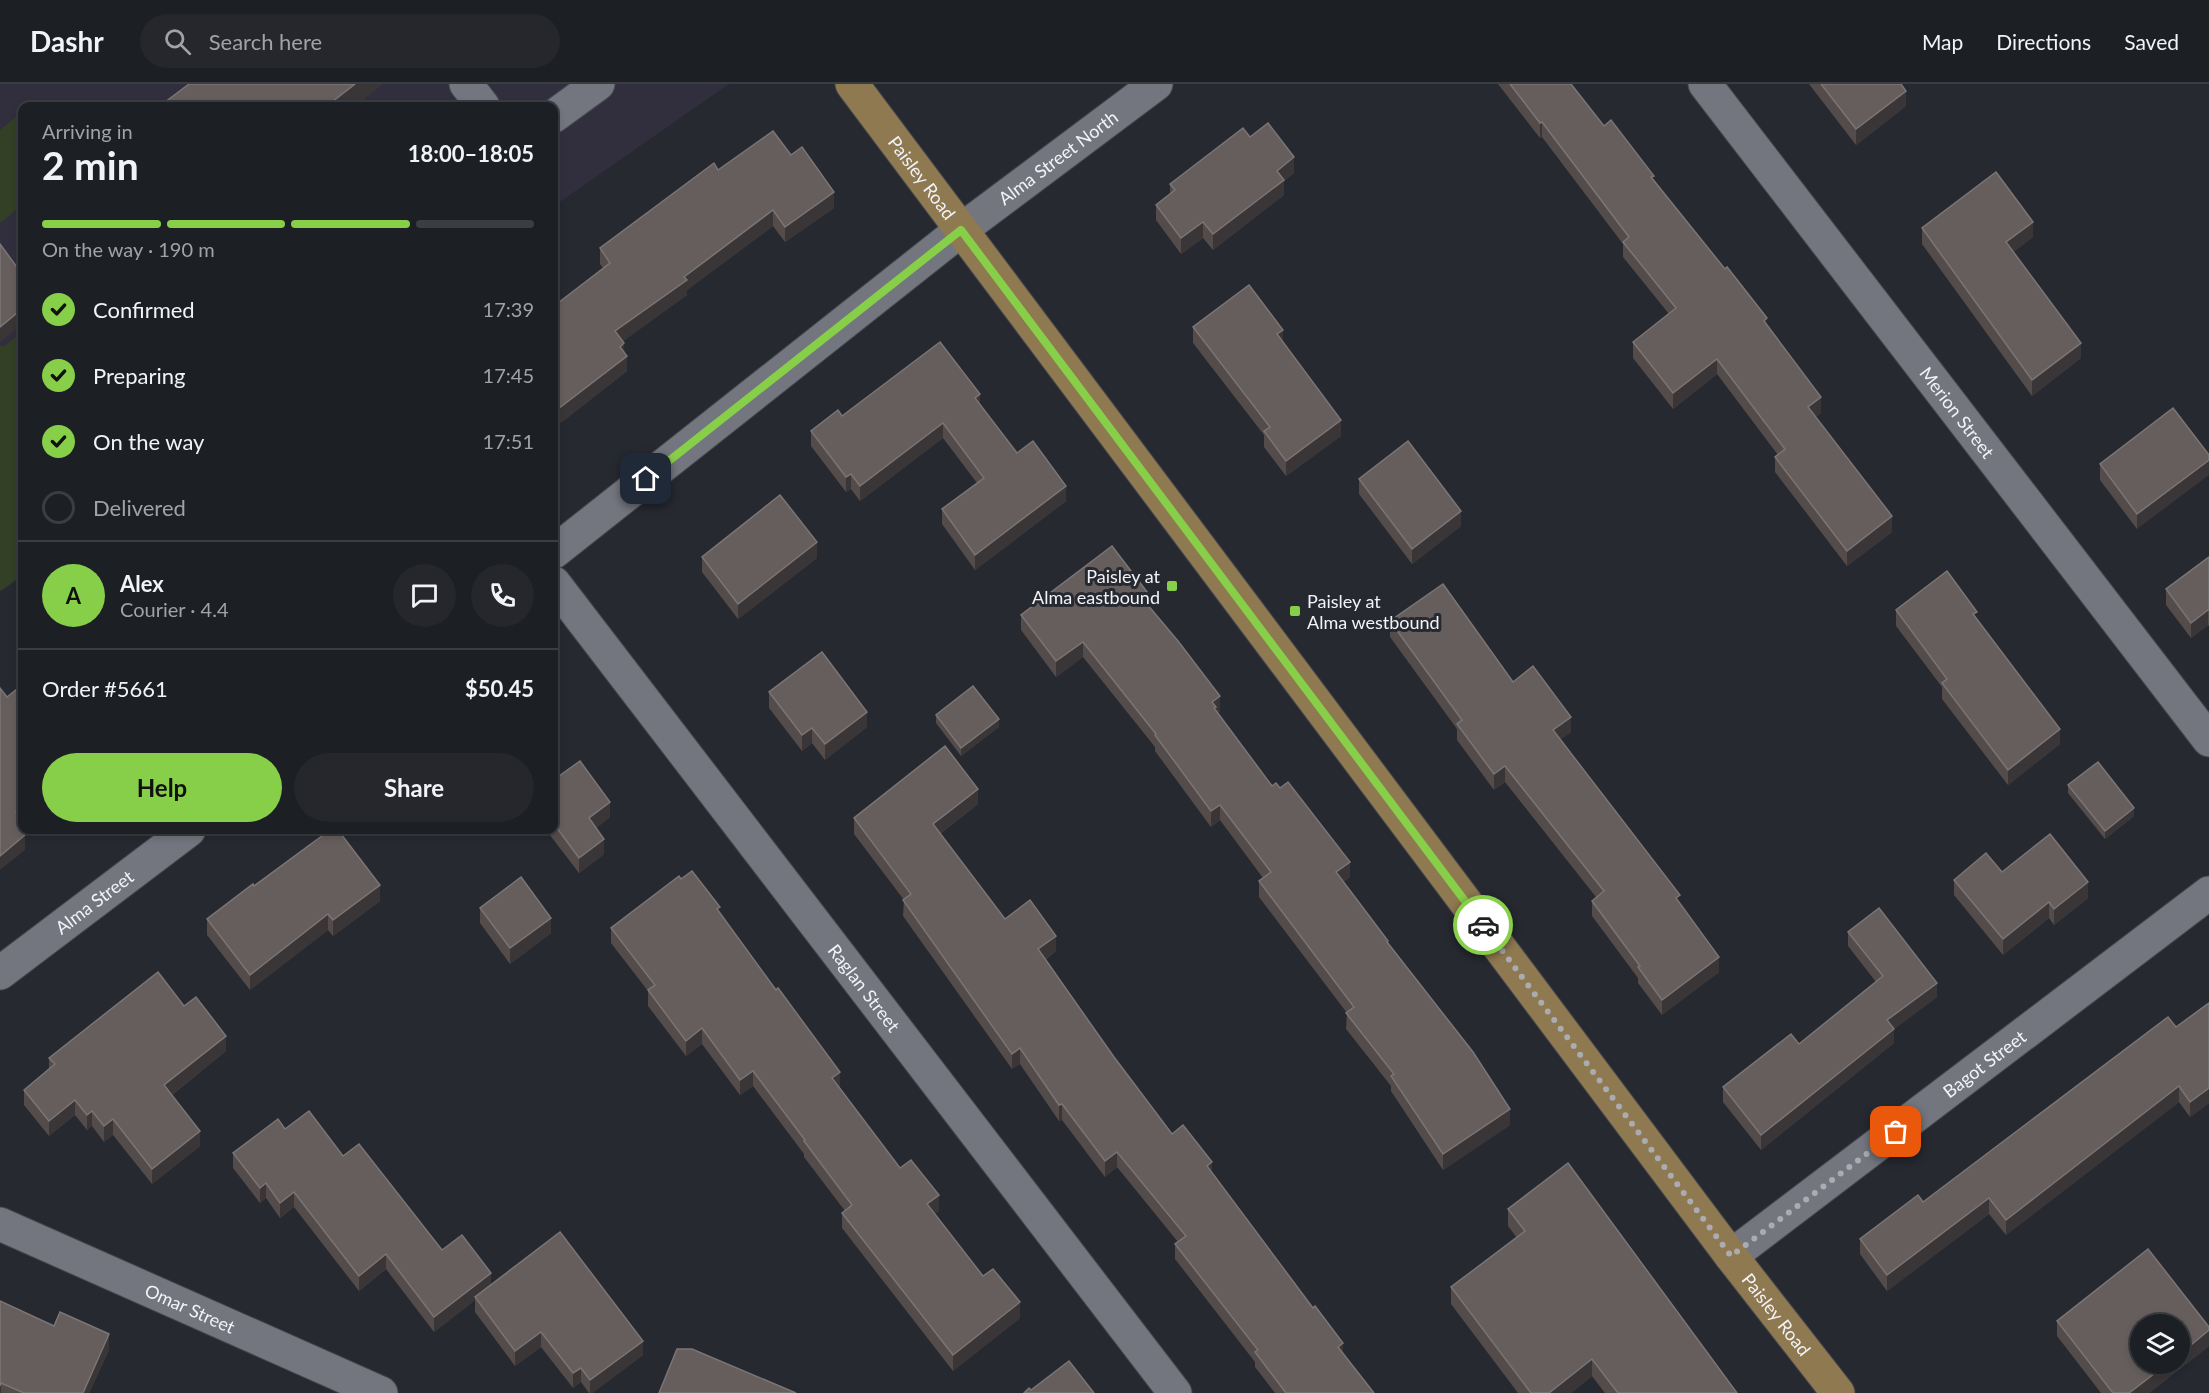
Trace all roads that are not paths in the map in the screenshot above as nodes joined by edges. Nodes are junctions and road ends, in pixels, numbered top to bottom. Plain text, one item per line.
1 (466, 84) edge
2 (598, 84) edge
3 (852, 84) edge
4 (1156, 84) edge
5 (1705, 84) edge
6 (480, 102) edge
7 (558, 113) edge
8 (961, 230) junction
9 (558, 549) edge
10 (558, 588) edge
11 (2209, 740) edge
12 (184, 834) edge
13 (2209, 893) edge
14 (0, 973) edge
15 (0, 1224) edge
16 (1731, 1256) junction
17 (381, 1393) edge
18 (1175, 1393) edge
19 (1838, 1393) edge

1 - 6 street
2 - 7 street
3 - 8 main road, Paisley Road
4 - 8 street, Alma Street North
5 - 11 street, Merion Street
8 - 9 street
8 - 16 main road, Paisley Road
10 - 18 street, Raglan Street
12 - 14 street, Alma Street
13 - 16 street, Bagot Street
15 - 17 street, Omar Street
16 - 19 main road, Paisley Road

